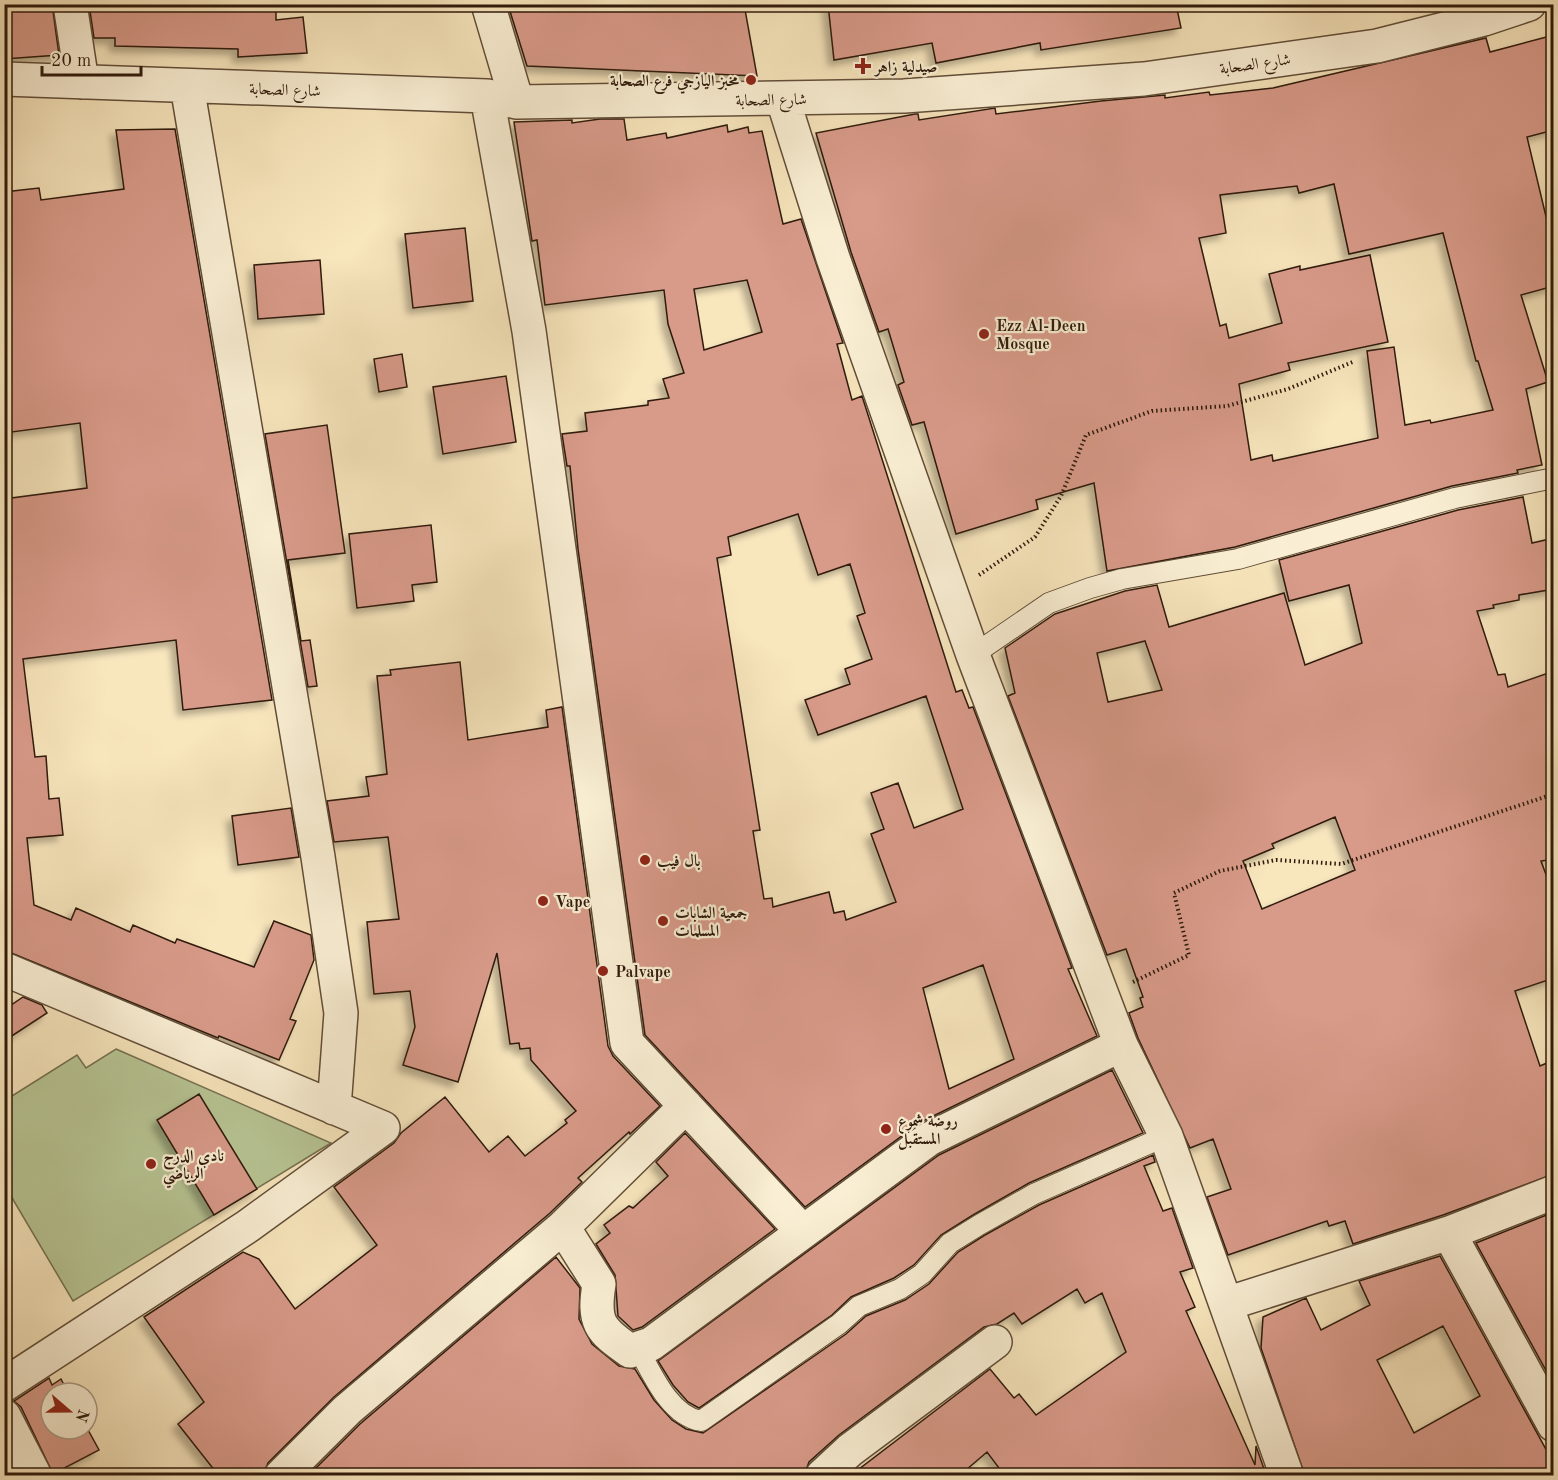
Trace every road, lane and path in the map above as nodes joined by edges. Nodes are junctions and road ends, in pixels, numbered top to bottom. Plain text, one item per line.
1 (70, 4) edge
2 (488, 4) edge
3 (1529, 4) edge
4 (1481, 12) edge
5 (4, 79) edge
6 (82, 82) junction
7 (188, 86) junction
8 (502, 99) junction
9 (783, 100) junction
10 (1355, 361) dead end
11 (1554, 478) edge
12 (951, 594) junction
13 (973, 655) junction
14 (1554, 794) edge
15 (4, 969) edge
16 (1103, 997) junction
17 (1121, 1045) junction
18 (686, 1106) junction
19 (334, 1108) junction
20 (1166, 1136) junction
21 (1554, 1192) edge
22 (563, 1227) junction
23 (803, 1232) junction
24 (1449, 1233) junction
25 (1226, 1304) junction
26 (995, 1342) dead end
27 (638, 1348) junction
28 (4, 1384) edge
29 (4, 1416) edge
30 (1554, 1425) edge
31 (35, 1476) edge
32 (281, 1476) edge
33 (822, 1476) edge
34 (1287, 1476) edge

1 - 6 street
2 - 8 street
3 - 4 street, شارع الصحابة
4 - 9 street, شارع الصحابة
5 - 6 street, شارع الصحابة
6 - 7 street, شارع الصحابة
7 - 8 street, شارع الصحابة
7 - 19 street
8 - 9 street, شارع الصحابة
8 - 18 street
9 - 12 street
10 - 12 path
11 - 13 lane
12 - 13 street
13 - 16 street
14 - 16 path
15 - 19 street
16 - 17 street
17 - 20 street
17 - 23 street
18 - 22 street
18 - 23 street
19 - 28 street
20 - 25 street
20 - 27 lane
21 - 24 street
22 - 27 street
22 - 32 street
23 - 27 street
24 - 25 street
24 - 30 street
25 - 34 street
26 - 33 street
29 - 31 street

